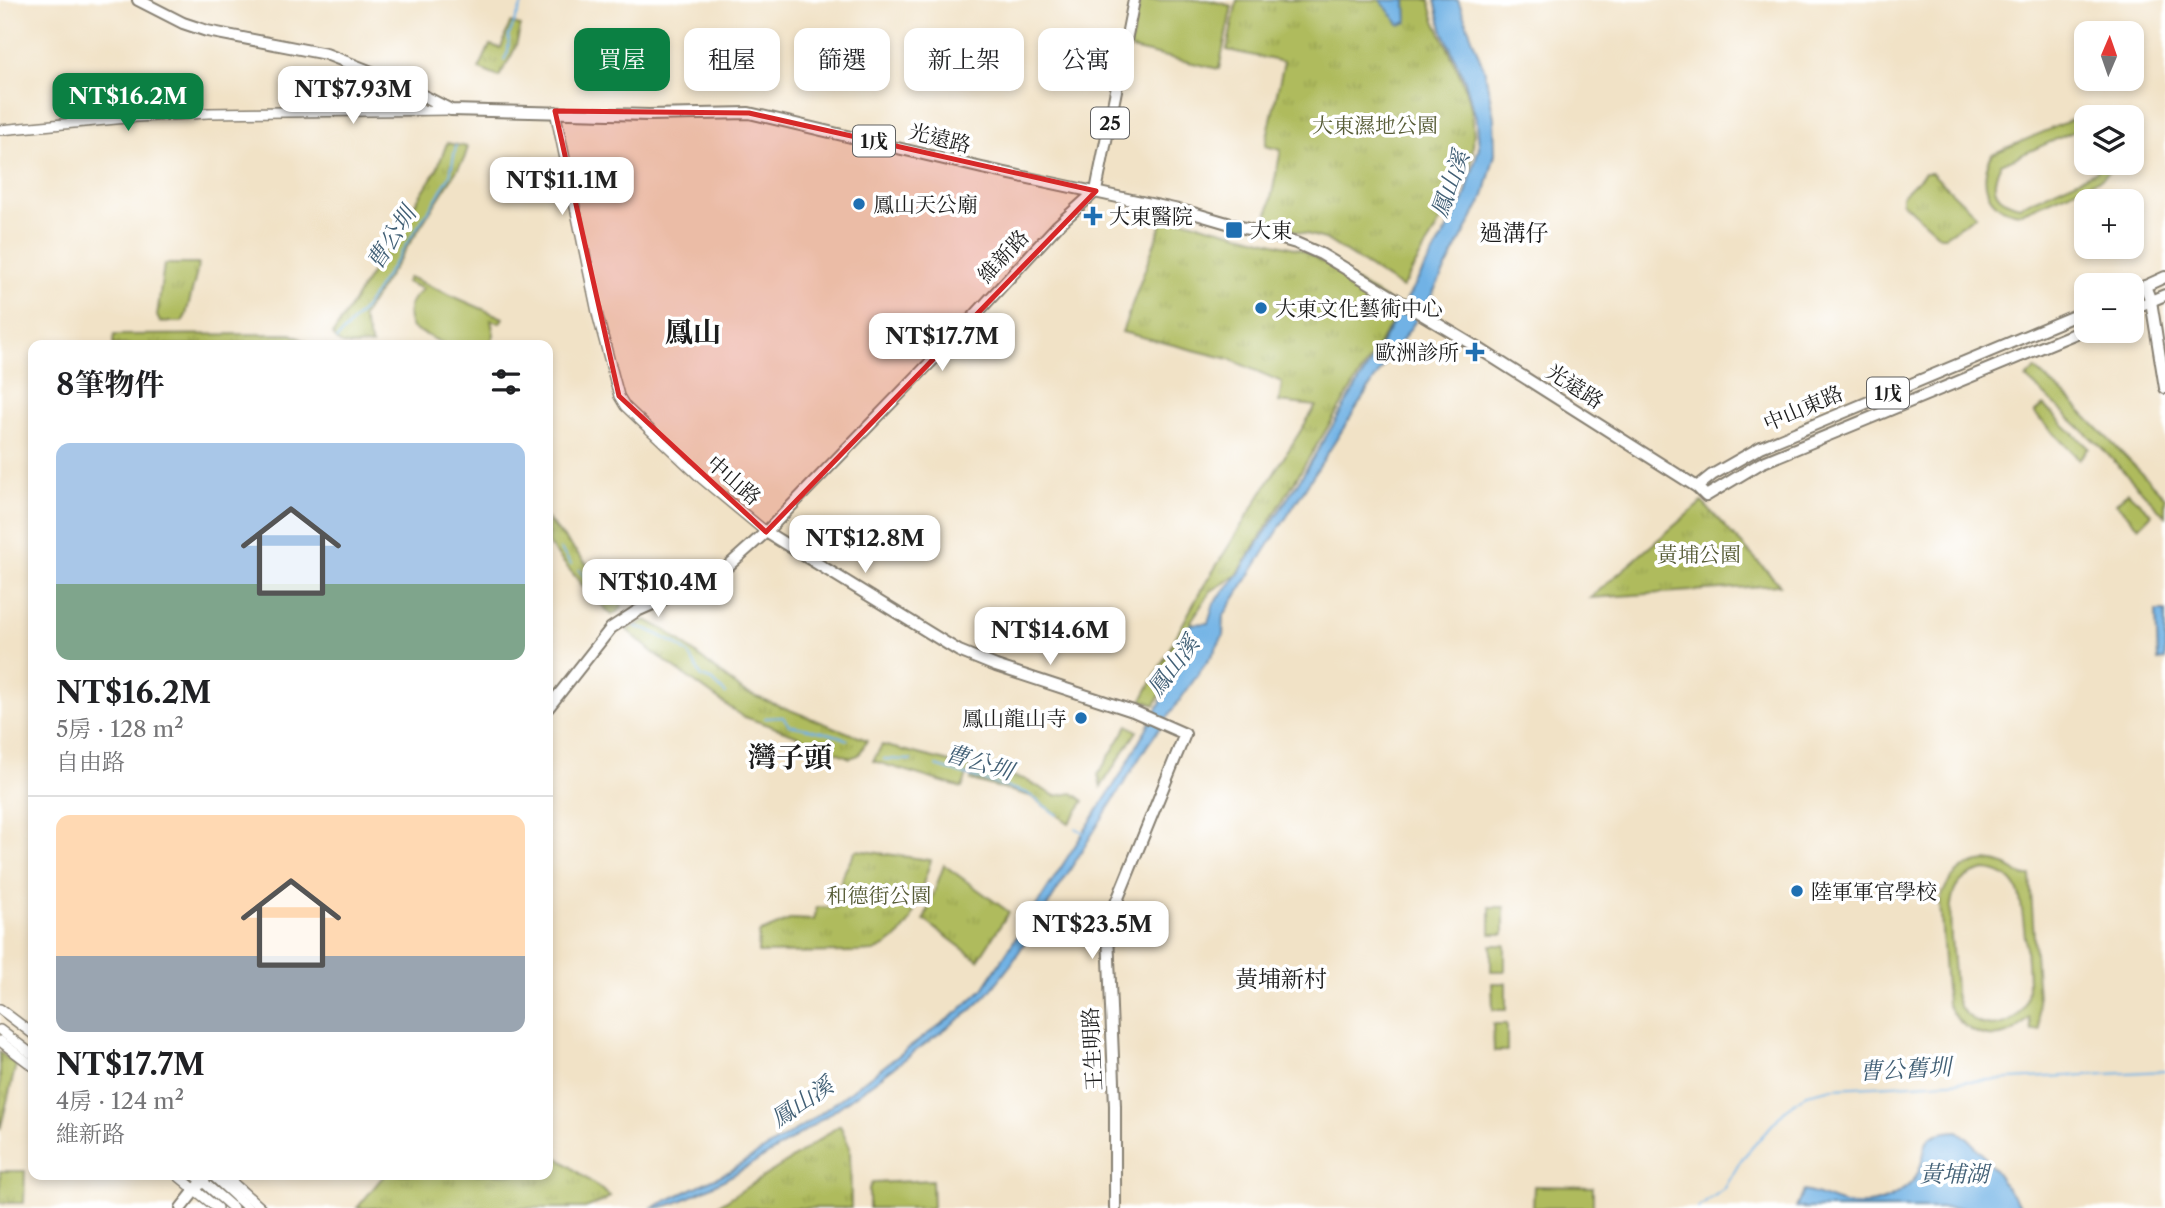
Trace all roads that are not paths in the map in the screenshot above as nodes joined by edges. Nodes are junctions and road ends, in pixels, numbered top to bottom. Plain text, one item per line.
1 (138, 0) edge
2 (1134, 0) edge
3 (451, 110) junction
4 (555, 111) junction
5 (0, 130) edge
6 (1096, 191) junction
7 (2165, 277) edge
8 (2145, 286) joint
9 (2165, 295) edge
10 (2151, 301) junction
11 (2144, 304) edge
12 (2074, 316) edge
13 (2074, 334) edge
14 (2165, 388) edge
15 (1697, 487) junction
16 (1706, 496) joint
17 (765, 532) junction
18 (553, 702) edge
19 (1185, 734) joint
20 (0, 1009) edge
21 (0, 1017) edge
22 (0, 1030) edge
23 (28, 1030) edge
24 (28, 1037) edge
25 (0, 1041) edge
26 (28, 1051) edge
27 (28, 1062) edge
28 (183, 1180) edge
29 (202, 1180) edge
30 (208, 1180) edge
31 (210, 1180) edge
32 (230, 1180) edge
33 (195, 1191) junction
34 (181, 1208) edge
35 (217, 1208) edge
36 (233, 1208) edge
37 (248, 1208) edge
38 (261, 1208) edge
39 (1115, 1208) edge

1 - 3 main road, 1戊
2 - 6 main road, 25
3 - 4 main road, 光遠路 / 1戊
3 - 5 street
4 - 6 main road, 光遠路 / 1戊
4 - 17 street, 中山路
6 - 15 main road, 光遠路 / 1戊
6 - 17 main road, 維新路
7 - 8 main road
8 - 10 main road
9 - 10 main road
10 - 11 main road
10 - 14 main road
12 - 15 main road, 中山東路 / 1戊
13 - 16 main road, 中山東路 / 1戊
15 - 16 main road, 光遠路 / 1戊
17 - 18 main road, 維新路
17 - 19 main road, 中山路
19 - 39 main road, 王生明路
20 - 23 street
21 - 24 street
22 - 26 street
25 - 27 street
28 - 33 street
29 - 33 main road
30 - 36 street
31 - 37 street
32 - 38 street
33 - 34 main road
33 - 35 street

